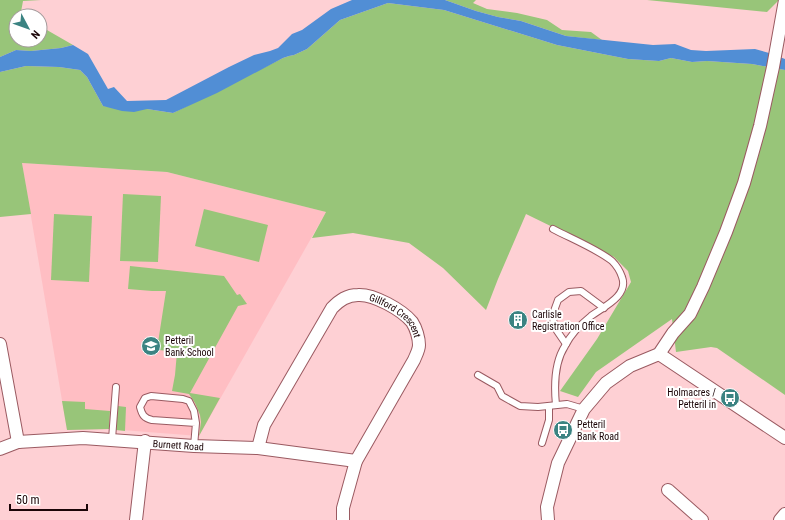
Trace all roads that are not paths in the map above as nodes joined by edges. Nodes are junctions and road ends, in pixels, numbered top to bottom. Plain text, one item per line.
1 (785, 0) edge
2 (784, 16) edge
3 (553, 229) dead end
4 (604, 308) junction
5 (566, 344) junction
6 (0, 346) edge
7 (659, 354) junction
8 (478, 375) dead end
9 (116, 387) dead end
10 (556, 405) junction
11 (549, 406) junction
12 (584, 409) junction
13 (196, 423) junction
14 (785, 438) edge
15 (112, 439) junction
16 (18, 442) junction
17 (145, 442) junction
18 (542, 443) dead end
19 (194, 446) junction
20 (0, 448) edge
21 (258, 448) junction
22 (356, 461) junction
23 (668, 490) dead end
24 (785, 514) edge
25 (136, 520) edge
26 (343, 520) edge
27 (548, 520) edge
28 (702, 520) edge
29 (780, 520) edge

1 - 2 street
2 - 7 street
3 - 4 lane
4 - 5 lane
4 - 5 lane
5 - 10 lane
6 - 16 street
7 - 12 street
7 - 14 street
8 - 11 lane
9 - 15 lane
10 - 11 lane
10 - 12 lane
11 - 18 lane
12 - 27 street
13 - 13 lane
13 - 19 lane
15 - 16 street, Burnett Road
15 - 17 street, Burnett Road
16 - 20 street, Burnett Road
17 - 19 street, Burnett Road
17 - 25 street
19 - 21 street, Burnett Road
21 - 22 street, Burnett Road
21 - 22 street, Gillford Crescent
22 - 26 street, Gillford Crescent
23 - 28 street
24 - 29 street

